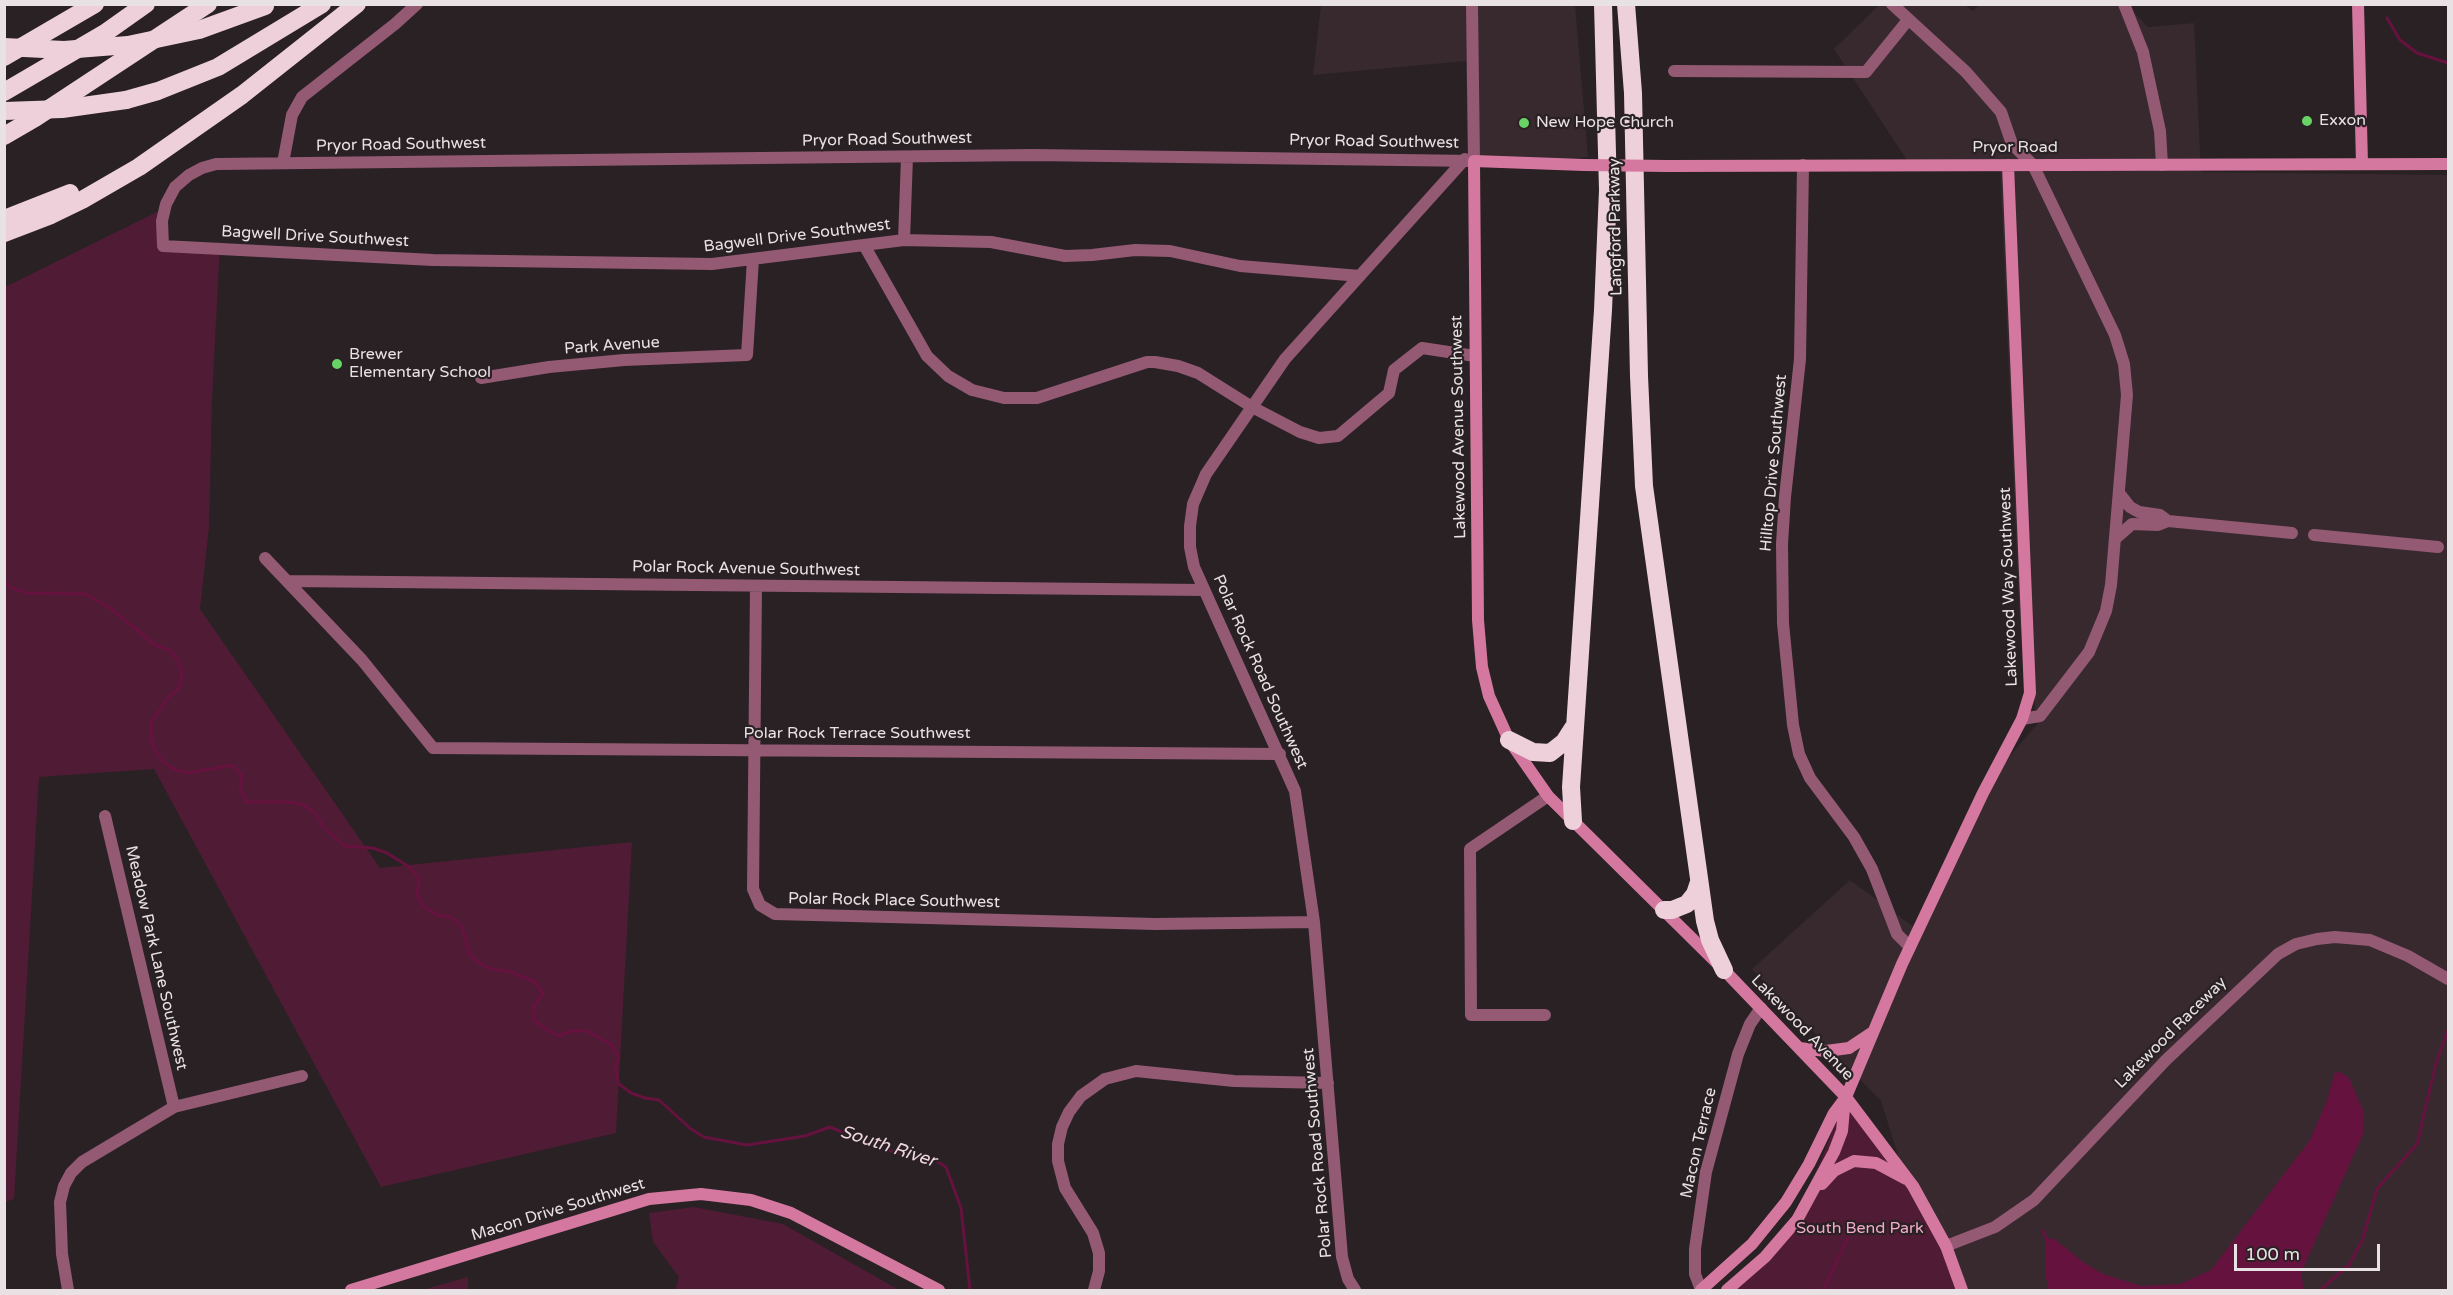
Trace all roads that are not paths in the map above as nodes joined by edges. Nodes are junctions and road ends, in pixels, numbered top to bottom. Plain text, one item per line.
1 (95, 4) edge
2 (147, 4) edge
3 (208, 4) edge
4 (322, 4) edge
5 (357, 4) edge
6 (417, 4) edge
7 (1472, 4) edge
8 (1603, 4) edge
9 (1626, 4) edge
10 (1635, 4) edge
11 (1892, 4) edge
12 (2124, 4) edge
13 (2358, 4) edge
14 (266, 5) edge
15 (1908, 20) junction
16 (4, 47) edge
17 (4, 57) edge
18 (1674, 71) dead end
19 (4, 92) edge
20 (1633, 93) junction
21 (4, 111) edge
22 (204, 123) junction
23 (4, 136) edge
24 (2012, 144) junction
25 (907, 157) junction
26 (1470, 160) junction
27 (283, 163) junction
28 (2362, 164) junction
29 (2448, 164) edge
30 (1803, 165) junction
31 (2008, 165) junction
32 (2033, 165) junction
33 (2162, 165) junction
34 (1668, 166) joint
35 (4, 219) edge
36 (4, 233) edge
37 (904, 240) junction
38 (864, 245) junction
39 (163, 246) joint
40 (753, 259) junction
41 (1360, 276) junction
42 (1475, 356) junction
43 (481, 378) dead end
44 (1252, 407) junction
45 (2119, 493) junction
46 (2168, 521) junction
47 (2292, 532) dead end
48 (2314, 535) dead end
49 (2115, 539) junction
50 (2438, 547) dead end
51 (265, 558) dead end
52 (288, 581) junction
53 (756, 586) junction
54 (1203, 590) junction
55 (2022, 719) junction
56 (1574, 726) junction
57 (1509, 740) junction
58 (754, 750) junction
59 (1280, 754) junction
60 (1548, 796) junction
61 (105, 816) dead end
62 (1573, 821) junction
63 (1699, 881) junction
64 (1664, 910) junction
65 (1314, 922) junction
66 (1910, 947) junction
67 (1724, 969) junction
68 (2448, 979) edge
69 (1761, 1008) junction
70 (1545, 1014) dead end
71 (1874, 1031) junction
72 (1799, 1048) junction
73 (302, 1076) dead end
74 (1328, 1083) junction
75 (1846, 1097) junction
76 (174, 1107) junction
77 (1909, 1181) junction
78 (1810, 1199) junction
79 (1946, 1246) junction
80 (68, 1290) edge
81 (351, 1290) edge
82 (939, 1290) edge
83 (1094, 1290) edge
84 (1355, 1290) edge
85 (1701, 1290) edge
86 (1727, 1290) edge
87 (1962, 1290) edge

1 - 17 highway
2 - 19 highway
3 - 23 highway
4 - 21 highway, bridge
5 - 22 highway
6 - 27 street
7 - 26 street, Lakewood Avenue Southwest
8 - 56 highway, Langford Parkway
9 - 20 highway, Langford Parkway
10 - 20 highway
11 - 15 street
12 - 33 street
13 - 28 street
14 - 16 highway, bridge
15 - 18 street
15 - 24 street
20 - 63 highway, Langford Parkway
22 - 35 highway
22 - 36 highway
24 - 31 street, Lakewood Way Southwest
24 - 32 street
25 - 26 street, Pryor Road Southwest
25 - 27 street, Pryor Road Southwest
25 - 37 street
26 - 34 street, Pryor Road Southwest, bridge
26 - 41 street, Polar Rock Road Southwest
26 - 42 street, Lakewood Avenue Southwest
27 - 39 street, Pryor Road Southwest
28 - 29 street, Pryor Road
28 - 33 street, Pryor Road
30 - 31 street, Pryor Road
30 - 34 street, Pryor Road
30 - 66 street, Hilltop Drive Southwest
31 - 32 street, Pryor Road
31 - 55 street, Lakewood Way Southwest
32 - 33 street, Pryor Road
32 - 45 street
37 - 38 street, Bagwell Drive Southwest
37 - 41 street, Bagwell Drive Southwest
38 - 40 street, Bagwell Drive Southwest
38 - 44 street
39 - 40 street, Bagwell Drive Southwest
40 - 43 street, Park Avenue
41 - 44 street, Polar Rock Road Southwest
42 - 44 street
42 - 57 street, Lakewood Avenue Southwest
44 - 54 street, Polar Rock Road Southwest
45 - 46 street
45 - 49 street
46 - 47 street
46 - 49 street
48 - 50 street
49 - 55 street
51 - 52 street
52 - 53 street, Polar Rock Avenue Southwest
52 - 58 street, Polar Rock Terrace Southwest
53 - 54 street, Polar Rock Avenue Southwest
53 - 58 street, Polar Rock Place Southwest
54 - 59 street, Polar Rock Road Southwest
55 - 66 street, Lakewood Way Southwest
56 - 57 highway
56 - 62 highway, Langford Parkway
57 - 60 street, Lakewood Avenue Southwest
58 - 59 street, Polar Rock Terrace Southwest
58 - 65 street, Polar Rock Place Southwest
59 - 65 street, Polar Rock Road Southwest
60 - 62 street, Lakewood Avenue Southwest
60 - 70 street
61 - 76 street, Meadow Park Lane Southwest
62 - 64 street, Lakewood Avenue
63 - 64 highway
63 - 67 highway, Langford Parkway
64 - 67 street, Lakewood Avenue
65 - 74 street, Polar Rock Road Southwest
66 - 71 street, Lakewood Way Southwest
67 - 69 street, Lakewood Avenue
68 - 79 street, Lakewood Raceway
69 - 72 street, Lakewood Avenue
69 - 85 street, Macon Terrace
71 - 72 street
71 - 75 street, Lakewood Way Southwest
72 - 75 street, Lakewood Avenue
73 - 76 street
74 - 83 street
74 - 84 street, Polar Rock Road Southwest
75 - 77 street, Lakewood Avenue
75 - 78 street
75 - 85 street
76 - 80 street
77 - 78 street
77 - 79 street, Lakewood Avenue
78 - 86 street
79 - 87 street, Lakewood Avenue
81 - 82 street, Macon Drive Southwest

